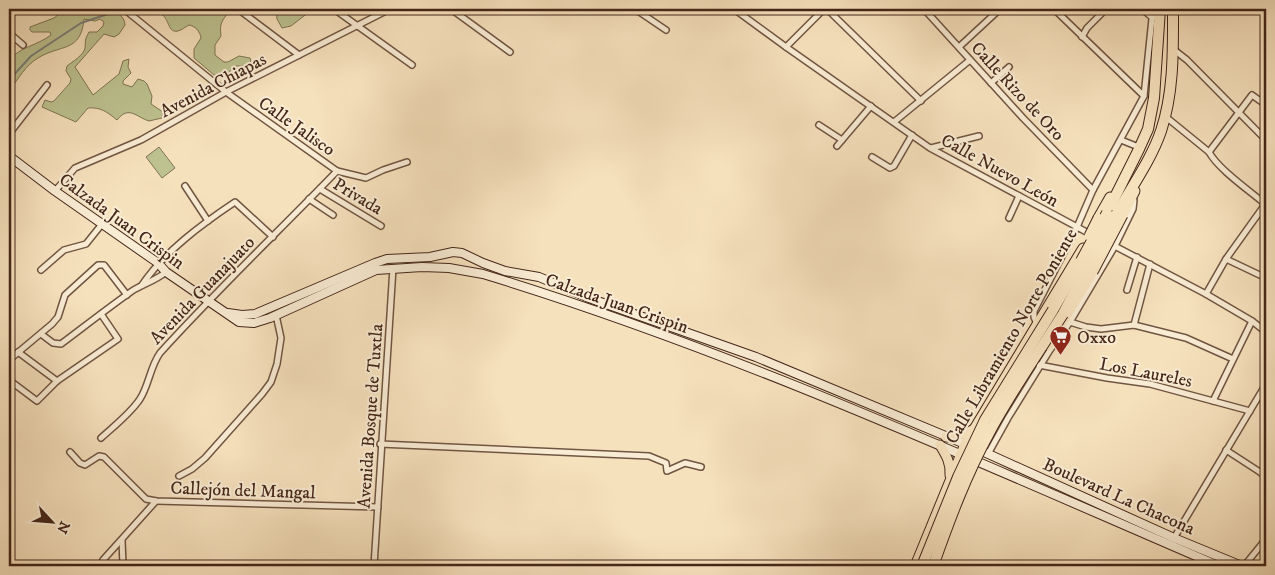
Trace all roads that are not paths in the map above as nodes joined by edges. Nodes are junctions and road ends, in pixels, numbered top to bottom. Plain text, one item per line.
1 (125, 9) edge
2 (238, 9) edge
3 (334, 9) edge
4 (390, 9) edge
5 (452, 9) edge
6 (635, 9) edge
7 (734, 9) edge
8 (826, 9) edge
9 (924, 9) edge
10 (1000, 9) edge
11 (1054, 9) edge
12 (1106, 9) edge
13 (1142, 9) edge
14 (1153, 9) edge
15 (1160, 9) edge
16 (1174, 9) edge
17 (1156, 19) junction
18 (358, 26) junction
19 (666, 30) dead end
20 (9, 34) edge
21 (1082, 37) junction
22 (23, 45) dead end
23 (786, 47) junction
24 (959, 47) junction
25 (1173, 48) junction
26 (510, 52) dead end
27 (299, 55) junction
28 (970, 60) junction
29 (412, 65) dead end
30 (1009, 67) dead end
31 (991, 83) junction
32 (48, 85) dead end
33 (226, 92) junction
34 (1144, 96) junction
35 (921, 100) junction
36 (1153, 104) junction
37 (1266, 105) edge
38 (871, 106) junction
39 (1137, 110) junction
40 (1239, 112) junction
41 (1165, 117) junction
42 (894, 122) junction
43 (819, 125) dead end
44 (1148, 129) junction
45 (9, 134) edge
46 (912, 135) junction
47 (979, 136) dead end
48 (842, 140) junction
49 (1121, 140) junction
50 (1266, 140) edge
51 (837, 146) dead end
52 (1136, 146) junction
53 (930, 148) junction
54 (1209, 152) junction
55 (9, 156) edge
56 (872, 157) dead end
57 (1148, 158) junction
58 (407, 162) dead end
59 (337, 171) junction
60 (185, 186) dead end
61 (320, 189) junction
62 (1093, 190) junction
63 (55, 191) junction
64 (1018, 196) junction
65 (1132, 197) junction
66 (309, 199) junction
67 (1266, 204) edge
68 (334, 215) dead end
69 (1111, 215) junction
70 (1009, 218) dead end
71 (208, 221) junction
72 (102, 224) junction
73 (382, 226) dead end
74 (1077, 227) junction
75 (273, 237) junction
76 (1115, 246) junction
77 (453, 252) junction
78 (464, 254) junction
79 (1137, 257) junction
80 (1226, 259) junction
81 (158, 263) junction
82 (1150, 264) junction
83 (1087, 267) junction
84 (393, 268) junction
85 (449, 268) junction
86 (41, 270) dead end
87 (460, 270) junction
88 (166, 272) junction
89 (1266, 278) edge
90 (142, 285) junction
91 (1127, 290) dead end
92 (1206, 294) junction
93 (127, 295) junction
94 (207, 301) junction
95 (220, 309) junction
96 (101, 314) junction
97 (276, 315) junction
98 (1062, 315) junction
99 (1252, 321) junction
100 (1037, 324) junction
101 (1134, 325) junction
102 (1266, 332) edge
103 (41, 334) junction
104 (18, 352) junction
105 (1233, 359) junction
106 (9, 360) edge
107 (1038, 365) junction
108 (9, 380) edge
109 (57, 381) junction
110 (1266, 384) edge
111 (1213, 401) junction
112 (1250, 411) junction
113 (974, 429) junction
114 (946, 437) junction
115 (101, 438) dead end
116 (380, 444) junction
117 (965, 444) junction
118 (940, 446) junction
119 (1226, 450) junction
120 (70, 452) dead end
121 (986, 453) junction
122 (960, 454) junction
123 (979, 462) junction
124 (1266, 464) edge
125 (701, 466) dead end
126 (998, 469) joint
127 (1261, 473) junction
128 (179, 476) dead end
129 (1266, 476) edge
130 (950, 480) junction
131 (156, 501) junction
132 (378, 507) junction
133 (1168, 538) junction
134 (1266, 539) edge
135 (122, 540) junction
136 (103, 560) dead end
137 (123, 566) edge
138 (374, 566) edge
139 (915, 566) edge
140 (922, 566) edge
141 (932, 566) edge
142 (938, 566) edge
143 (1219, 566) edge
144 (1243, 566) edge

1 - 33 street, Calle Jalisco
2 - 27 street
3 - 18 street
4 - 18 street, Avenida Chiapas
5 - 26 street
6 - 19 street
7 - 23 street, Calle Nuevo León
8 - 23 street
8 - 35 street
9 - 24 street, Calle Rizo de Oro
10 - 24 street
11 - 21 street
12 - 21 street
13 - 17 street
14 - 17 street
15 - 17 highway, Calle Libramiento Norte Poniente
16 - 25 highway, Calle Libramiento Norte Poniente
17 - 34 street
17 - 36 highway, Calle Libramiento Norte Poniente
18 - 27 street, Avenida Chiapas
18 - 29 street
20 - 22 street
21 - 34 street
23 - 38 street, Calle Nuevo León
24 - 28 street, Calle Rizo de Oro
25 - 40 street
25 - 41 highway, Calle Libramiento Norte Poniente
27 - 33 street, Avenida Chiapas
28 - 31 street, Calle Rizo de Oro
28 - 35 street
30 - 31 street
31 - 62 street, Calle Rizo de Oro
32 - 45 street
33 - 59 street, Calle Jalisco
33 - 63 street, Avenida Chiapas
34 - 39 street
35 - 42 street
36 - 39 street
36 - 44 highway, Calle Libramiento Norte Poniente
37 - 40 street
38 - 42 street, Calle Nuevo León
38 - 48 street
39 - 49 street
40 - 50 street
40 - 54 street
41 - 54 street
41 - 57 highway, Calle Libramiento Norte Poniente
42 - 46 street, Calle Nuevo León
43 - 48 street
44 - 52 main road, Calle Libramiento Norte Poniente
44 - 69 highway, Calle Libramiento Norte Poniente
46 - 53 street, Calle Nuevo León
46 - 56 street
47 - 53 street
48 - 51 street
49 - 52 street
49 - 62 street
52 - 69 main road, Calle Libramiento Norte Poniente
53 - 64 street, Calle Nuevo León
54 - 67 street
55 - 63 main road, Calzada Juan Crispin
57 - 65 main road, Calle Libramiento Norte Poniente
57 - 69 highway, Calle Libramiento Norte Poniente
58 - 59 street
59 - 61 street, Avenida Guanajuato
60 - 71 street
61 - 66 street, Avenida Guanajuato
61 - 73 street, Privada
62 - 74 street
63 - 72 main road, Calzada Juan Crispin
64 - 70 street
64 - 74 street, Calle Nuevo León
65 - 69 main road, Calle Libramiento Norte Poniente
65 - 76 street
66 - 68 street
66 - 75 street, Avenida Guanajuato
67 - 80 street
69 - 83 highway, Calle Libramiento Norte Poniente, bridge
69 - 83 main road, Calle Libramiento Norte Poniente, bridge
69 - 100 main road, Calle Libramiento Norte Poniente, bridge
71 - 75 street
71 - 81 street
72 - 81 main road, Calzada Juan Crispin
72 - 86 street
74 - 76 street, Calle Nuevo León
74 - 100 street
75 - 94 street, Avenida Guanajuato
76 - 79 street, Calle Nuevo León
76 - 98 street
77 - 78 main road, Calzada Juan Crispin
77 - 85 main road
77 - 95 main road, Calzada Juan Crispin
78 - 87 main road
78 - 114 main road, Calzada Juan Crispin
79 - 82 street, Calle Nuevo León
79 - 91 street
80 - 89 street
80 - 92 street
81 - 88 main road, Calzada Juan Crispin
81 - 90 street
82 - 92 street, Calle Nuevo León
82 - 101 street
83 - 98 highway, Calle Libramiento Norte Poniente
83 - 107 main road, Calle Libramiento Norte Poniente
84 - 85 main road, Calzada Juan Crispin
84 - 97 main road, Calzada Juan Crispin
84 - 116 street, Avenida Bosque de Tuxtla
85 - 87 main road, Calzada Juan Crispin
87 - 118 main road, Calzada Juan Crispin
88 - 90 street
88 - 94 main road, Calzada Juan Crispin
90 - 93 street
92 - 99 street, Calle Nuevo León
93 - 96 street
93 - 103 street
94 - 95 main road, Calzada Juan Crispin
94 - 115 street, Avenida Guanajuato
95 - 97 main road, Calzada Juan Crispin
96 - 103 street
96 - 109 street
97 - 128 street
98 - 101 street
98 - 107 street
98 - 140 highway, Calle Libramiento Norte Poniente, bridge
98 - 141 highway, Calle Libramiento Norte Poniente, bridge
99 - 102 street, Calle Nuevo León
99 - 105 street
100 - 113 main road, Calle Libramiento Norte Poniente
101 - 105 street
103 - 104 street
104 - 106 street
104 - 109 street
105 - 111 street
107 - 111 street, Los Laureles
107 - 121 main road, Calle Libramiento Norte Poniente
108 - 109 street
110 - 112 street
111 - 112 street, Los Laureles
112 - 119 street
113 - 114 main road
113 - 117 main road, Calle Libramiento Norte Poniente
114 - 117 main road, Calzada Juan Crispin
116 - 125 street
116 - 132 street, Avenida Bosque de Tuxtla
117 - 121 main road, Calzada Juan Crispin
117 - 122 main road, Calle Libramiento Norte Poniente
118 - 122 main road, Calzada Juan Crispin
118 - 130 main road
119 - 127 street
119 - 133 street
120 - 131 street
121 - 123 main road, Calle Libramiento Norte Poniente
121 - 133 main road, Boulevard La Chacona
122 - 123 main road, Calzada Juan Crispin
122 - 130 main road, Calle Libramiento Norte Poniente
123 - 126 main road, Calzada Juan Crispin
123 - 142 main road, Calle Libramiento Norte Poniente
124 - 127 street
126 - 133 main road, Boulevard La Chacona
127 - 129 street
130 - 139 main road, Calle Libramiento Norte Poniente
131 - 132 street, Callejón del Mangal
131 - 135 street, Callejón del Mangal
132 - 138 street, Avenida Bosque de Tuxtla
133 - 143 main road, Boulevard La Chacona
133 - 144 main road, Boulevard La Chacona
134 - 144 street
135 - 136 street, Callejón del Mangal
135 - 137 street

